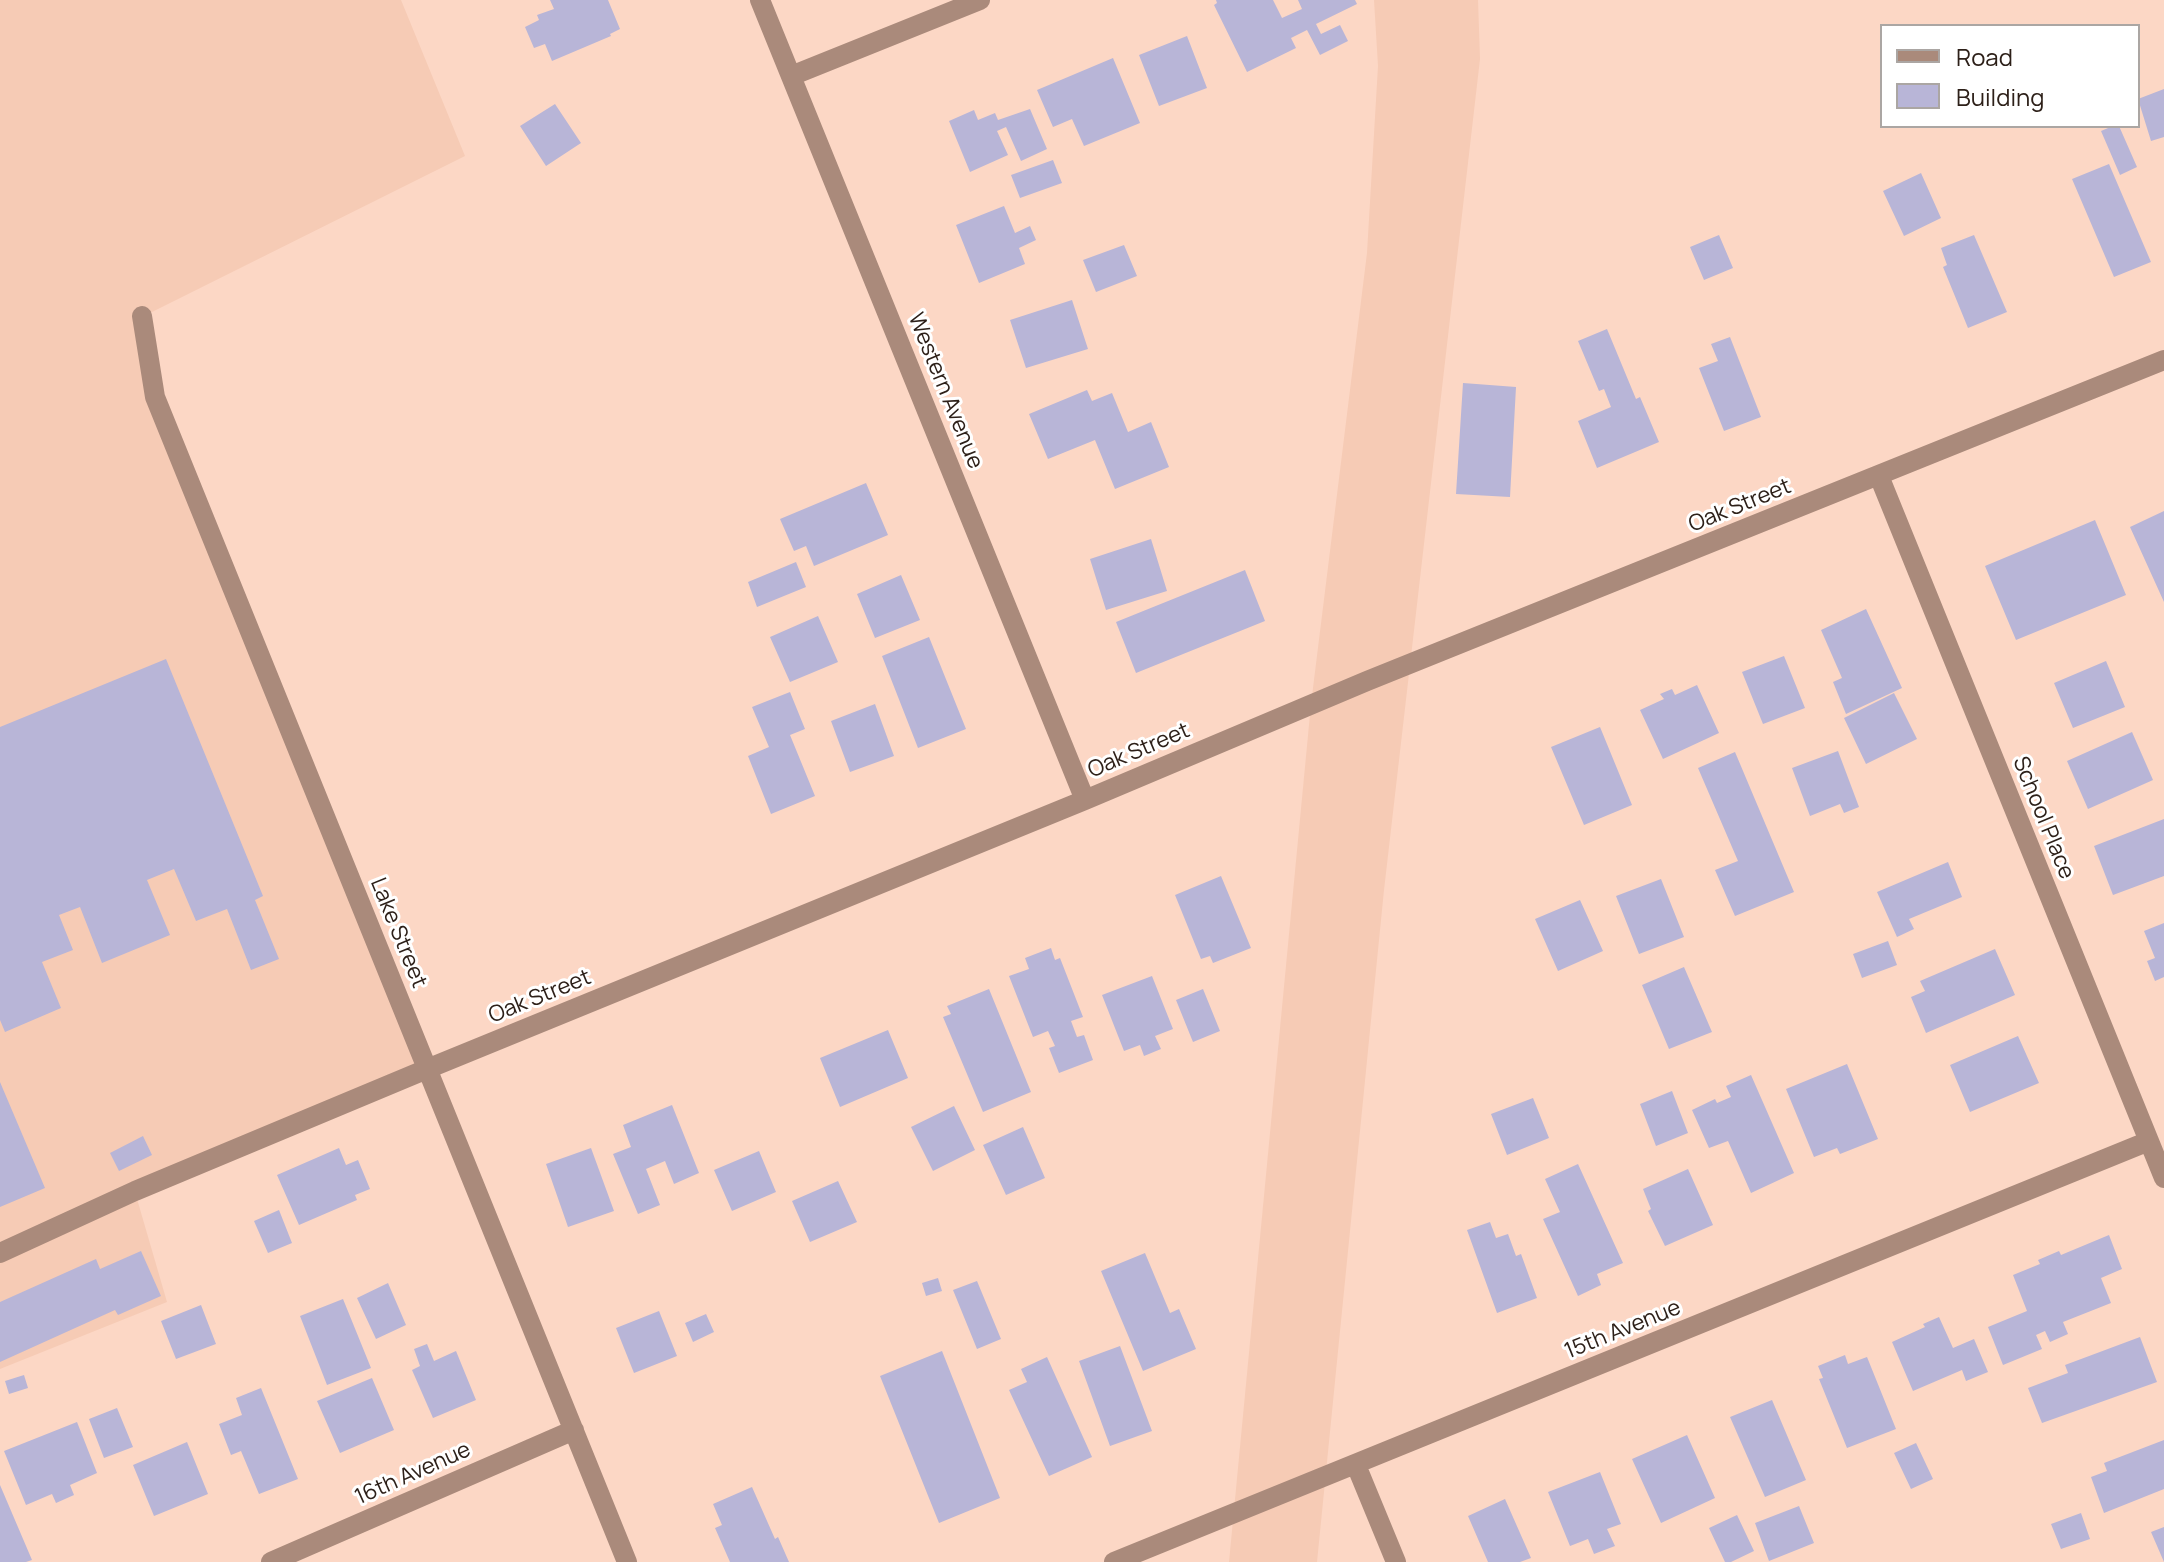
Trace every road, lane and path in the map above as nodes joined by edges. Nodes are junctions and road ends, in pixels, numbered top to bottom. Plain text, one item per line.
1 (760, 0) edge
2 (980, 0) edge
3 (791, 76) junction
4 (142, 316) dead end
5 (2164, 360) edge
6 (1879, 476) junction
7 (1085, 800) junction
8 (427, 1069) junction
9 (2149, 1141) junction
10 (2164, 1178) edge
11 (0, 1253) edge
12 (574, 1430) junction
13 (1356, 1465) junction
14 (271, 1562) edge
15 (627, 1562) edge
16 (1114, 1562) edge
17 (1396, 1562) edge

1 - 3 street, Western Avenue
2 - 3 street
3 - 7 street, Western Avenue
4 - 8 street, Lake Street
5 - 6 street, Oak Street
6 - 7 street, Oak Street
6 - 9 street, School Place
7 - 8 street, Oak Street
8 - 11 street, Oak Street
8 - 12 street, Lake Street
9 - 10 street, School Place
9 - 13 street, 15th Avenue
12 - 14 street, 16th Avenue
12 - 15 street, Lake Street
13 - 16 street, 15th Avenue
13 - 17 street

